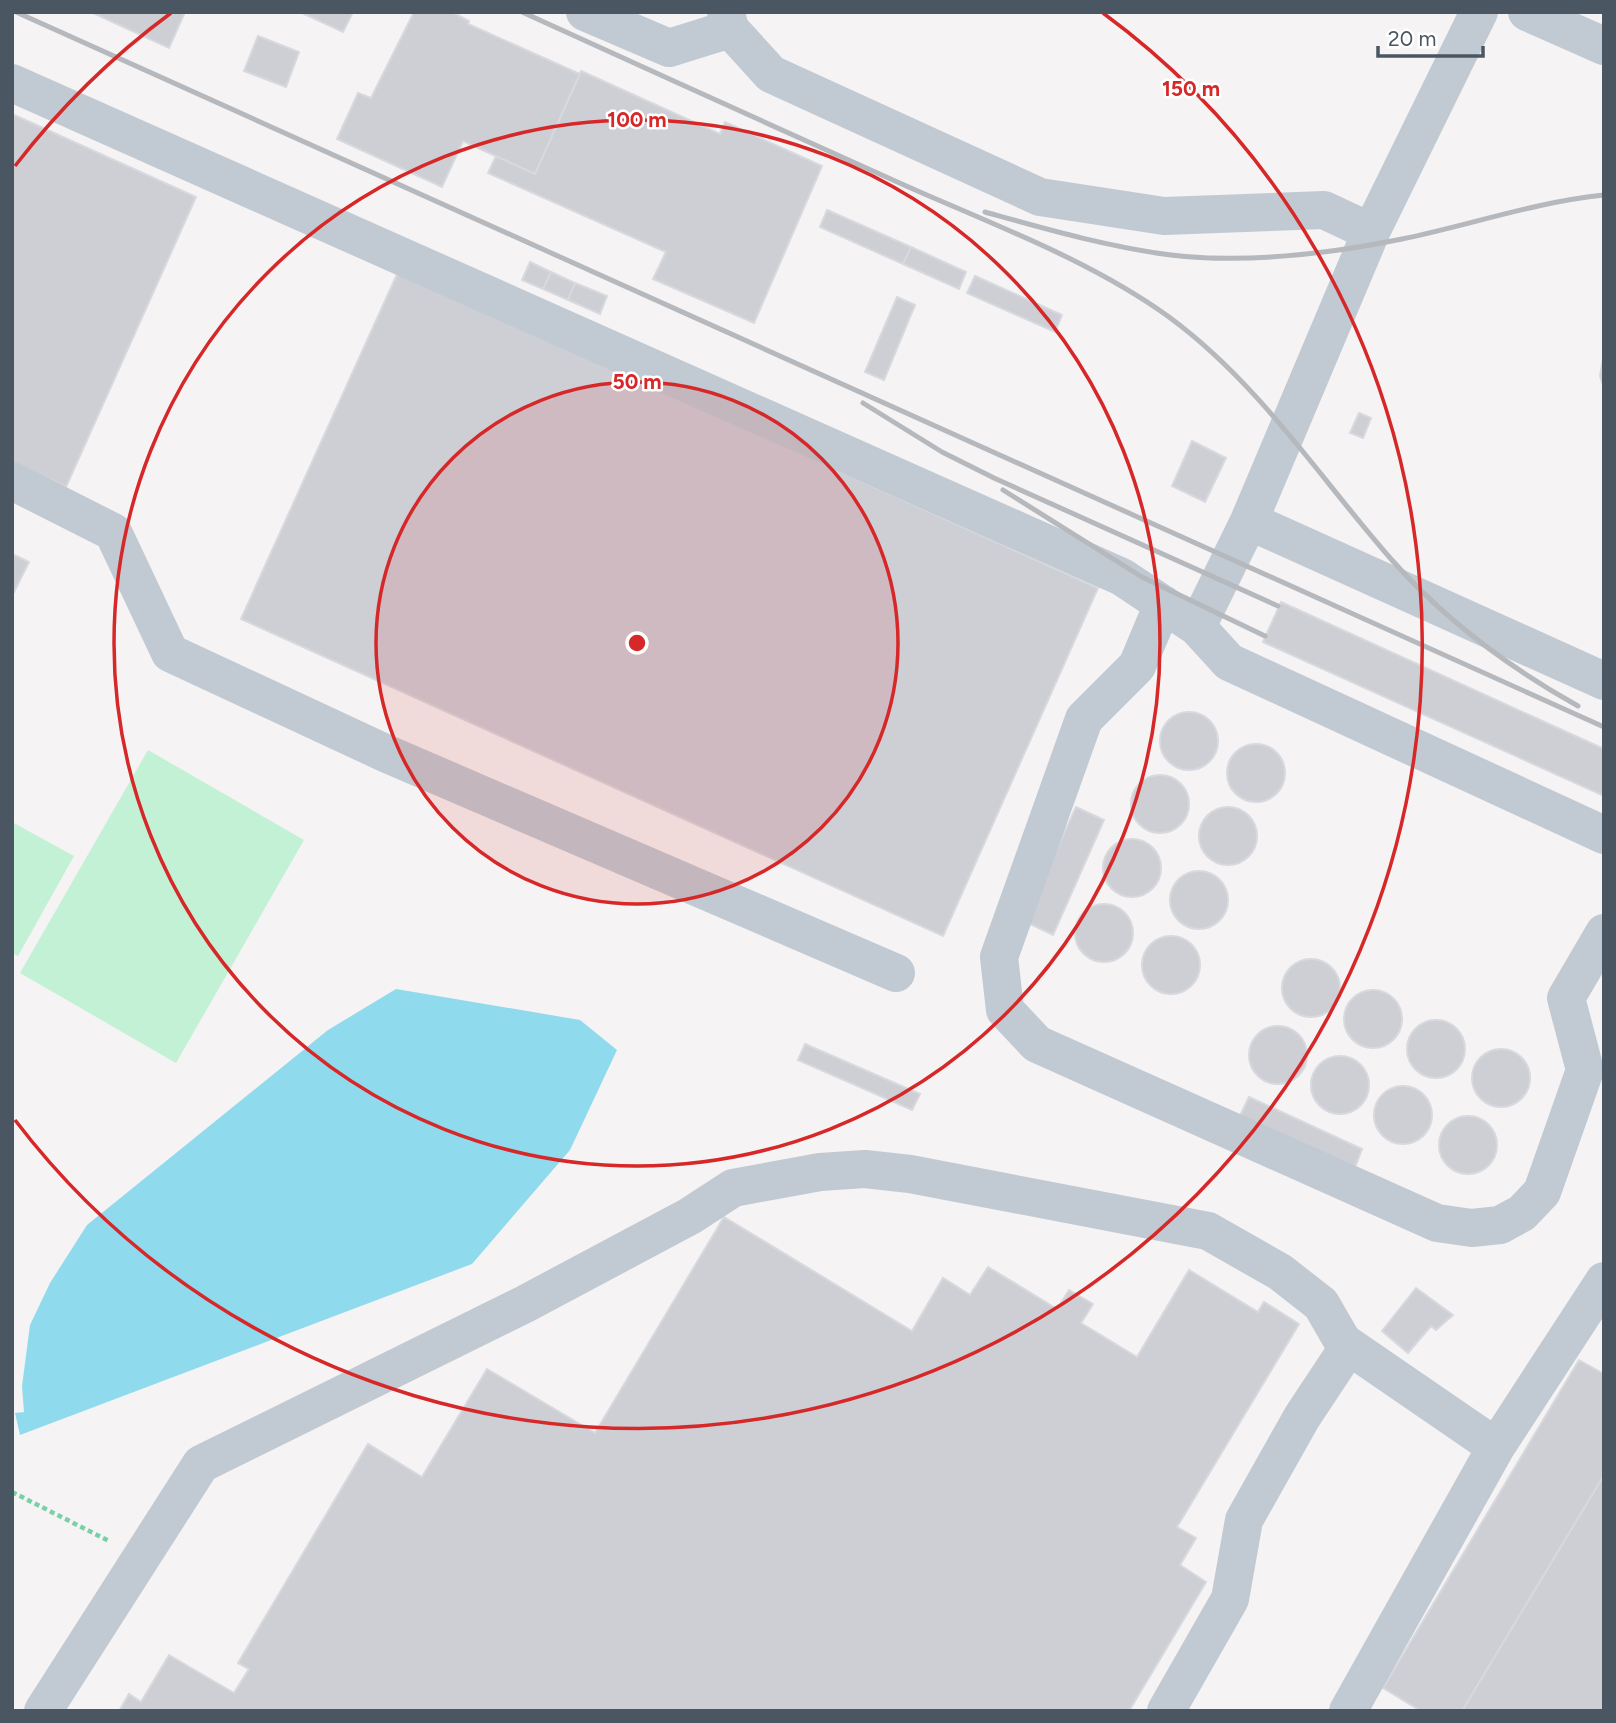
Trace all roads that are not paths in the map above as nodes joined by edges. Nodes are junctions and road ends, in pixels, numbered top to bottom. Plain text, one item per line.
1 (585, 12) edge
2 (1479, 12) edge
3 (1527, 12) edge
4 (728, 20) edge
5 (1604, 46) edge
6 (12, 83) edge
7 (1371, 232) junction
8 (12, 481) edge
9 (1249, 521) junction
10 (1163, 604) junction
11 (1196, 627) junction
12 (1604, 681) edge
13 (1604, 835) edge
14 (1604, 933) edge
15 (896, 973) dead end
16 (1604, 1282) edge
17 (1349, 1346) junction
18 (1496, 1447) junction
19 (43, 1711) edge
20 (1166, 1711) edge
21 (1348, 1711) edge

1 - 4 lane
2 - 7 lane
3 - 5 lane
4 - 7 lane
6 - 10 lane
7 - 9 lane
8 - 15 lane
9 - 11 lane
9 - 12 lane
10 - 11 lane
10 - 14 lane
11 - 13 lane
16 - 18 lane
17 - 18 lane
17 - 19 lane
17 - 20 lane
18 - 21 lane

